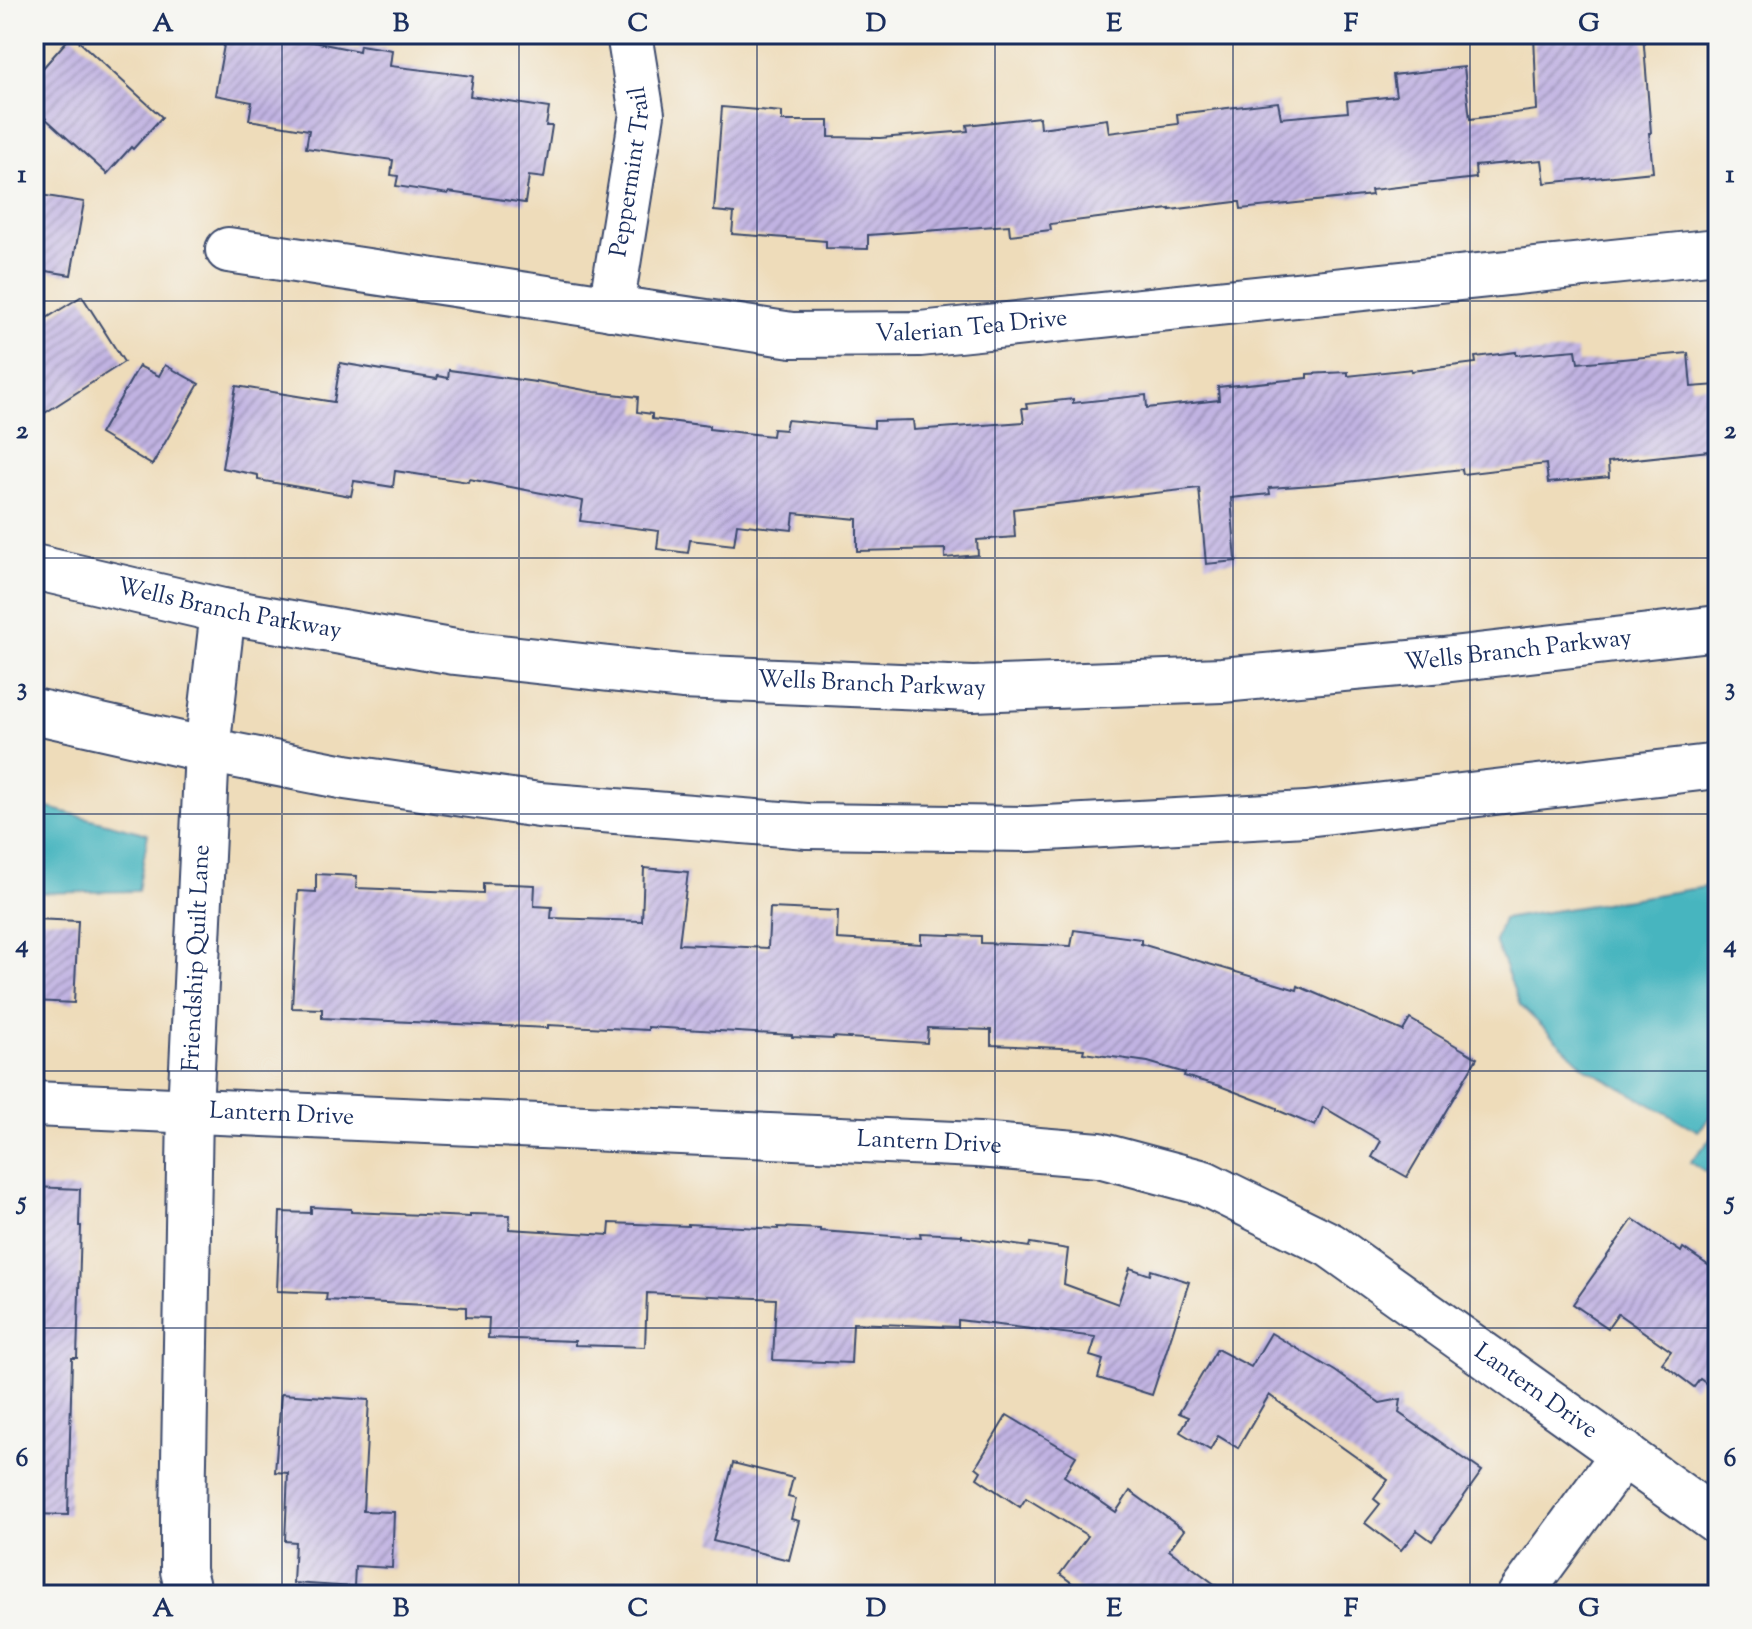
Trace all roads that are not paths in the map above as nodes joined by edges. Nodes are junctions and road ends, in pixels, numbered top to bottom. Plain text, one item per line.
1 (629, 34) edge
2 (228, 250) dead end
3 (1718, 251) edge
4 (611, 308) junction
5 (34, 567) edge
6 (223, 611) junction
7 (1718, 628) edge
8 (34, 711) edge
9 (207, 750) junction
10 (1718, 766) edge
11 (34, 1104) edge
12 (190, 1110) junction
13 (1624, 1453) junction
14 (1718, 1522) edge
15 (189, 1595) edge
16 (1520, 1595) edge

1 - 4 street, Peppermint Trail
2 - 4 street, Valerian Tea Drive
3 - 4 street, Valerian Tea Drive
5 - 6 street, Wells Branch Parkway
6 - 7 street, Wells Branch Parkway
6 - 9 street, Friendship Quilt Lane
8 - 9 street
9 - 10 street
9 - 12 street, Friendship Quilt Lane
11 - 12 street, Lantern Drive
12 - 13 street, Lantern Drive
12 - 15 street, Friendship Quilt Lane
13 - 14 street, Lantern Drive
13 - 16 street

